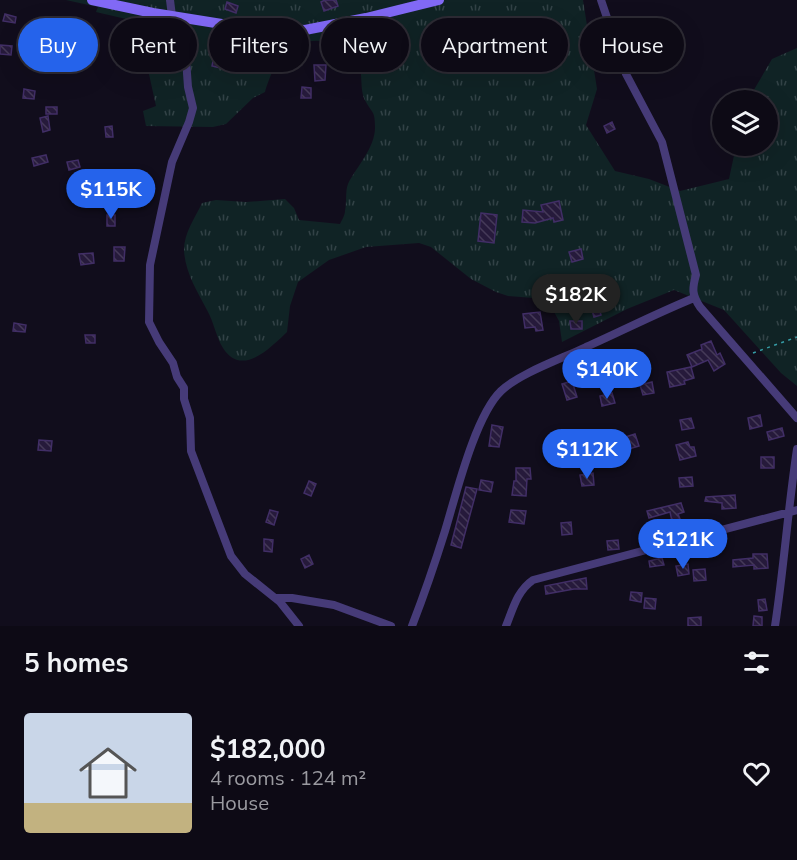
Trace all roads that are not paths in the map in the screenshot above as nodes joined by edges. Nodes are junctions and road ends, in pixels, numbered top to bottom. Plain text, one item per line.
1 (92, 0) edge
2 (170, 0) edge
3 (439, 0) edge
4 (601, 0) edge
5 (172, 16) junction
6 (183, 18) edge
7 (197, 20) edge
8 (187, 72) edge
9 (694, 298) junction
10 (797, 418) edge
11 (797, 449) edge
12 (793, 511) edge
13 (276, 598) junction
14 (299, 626) edge
15 (391, 626) edge
16 (412, 626) edge
17 (506, 626) edge
18 (775, 626) edge

1 - 5 street
2 - 5 street
3 - 7 street
4 - 9 street
5 - 6 street
8 - 13 street
9 - 10 street
9 - 16 street
11 - 12 street
12 - 17 street
12 - 18 street
13 - 14 street
13 - 15 street

